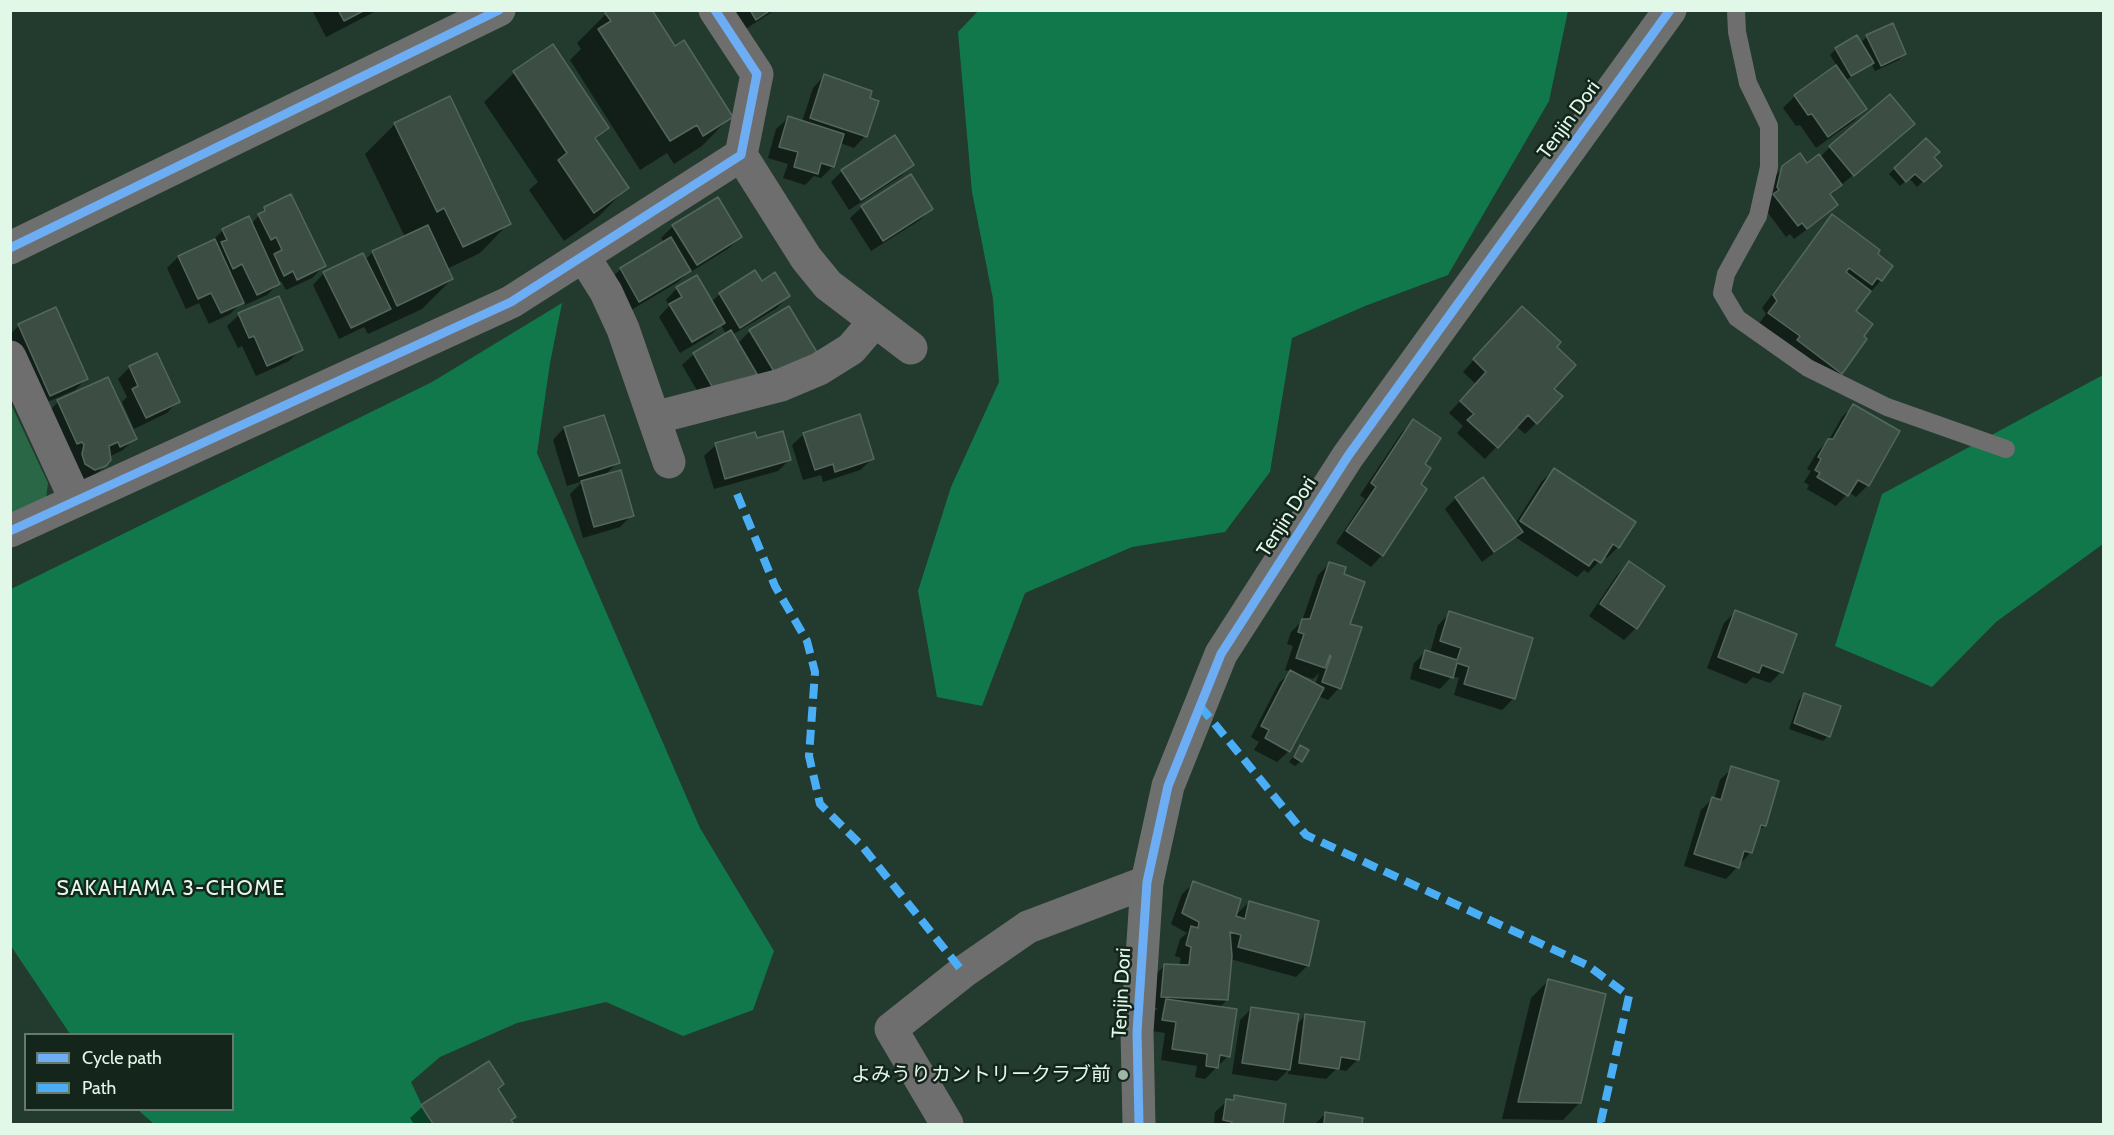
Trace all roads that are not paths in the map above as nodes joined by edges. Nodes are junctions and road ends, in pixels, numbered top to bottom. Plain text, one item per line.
1 (499, 10) edge
2 (715, 10) edge
3 (1670, 10) edge
4 (1736, 10) edge
5 (741, 155) junction
6 (10, 248) edge
7 (584, 257) junction
8 (875, 321) junction
9 (910, 348) dead end
10 (10, 357) edge
11 (654, 418) junction
12 (2006, 449) dead end
13 (669, 462) dead end
14 (76, 501) junction
15 (10, 531) edge
16 (1147, 882) junction
17 (947, 1125) edge
18 (1139, 1125) edge

1 - 6 street
2 - 5 street
3 - 16 street, Tenjin Dori
4 - 12 lane
5 - 7 street
5 - 8 street
7 - 11 street
7 - 14 street
8 - 9 street
8 - 11 street
10 - 14 street
11 - 13 street
14 - 15 street
16 - 17 street
16 - 18 street, Tenjin Dori

